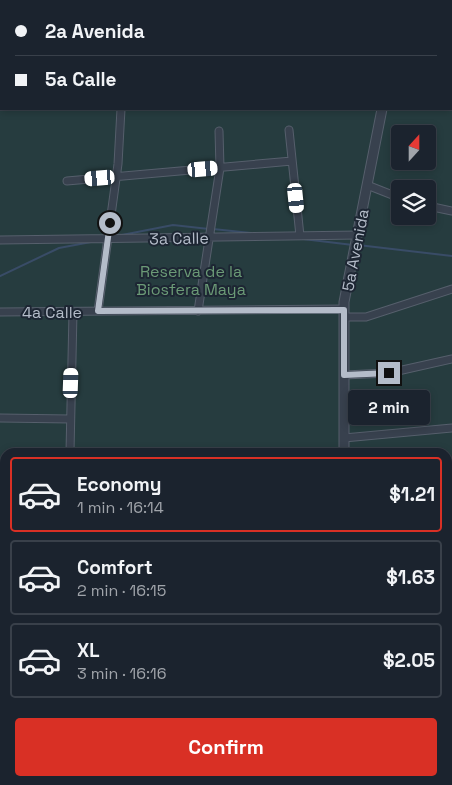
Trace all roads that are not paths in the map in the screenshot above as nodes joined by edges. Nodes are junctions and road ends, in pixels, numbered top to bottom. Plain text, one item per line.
1 (120, 110) edge
2 (382, 110) edge
3 (289, 130) dead end
4 (219, 131) dead end
5 (292, 161) junction
6 (220, 168) junction
7 (116, 177) junction
8 (67, 181) dead end
9 (367, 185) junction
10 (391, 194) edge
11 (436, 208) edge
12 (452, 211) edge
13 (358, 235) junction
14 (300, 236) junction
15 (210, 237) junction
16 (108, 239) junction
17 (0, 240) edge
18 (452, 289) edge
19 (98, 311) junction
20 (198, 311) junction
21 (0, 312) edge
22 (73, 312) junction
23 (344, 313) junction
24 (452, 359) edge
25 (344, 375) junction
26 (0, 418) edge
27 (70, 419) junction
28 (452, 428) edge
29 (344, 438) junction
30 (70, 448) edge
31 (344, 448) edge

1 - 7 street
2 - 9 street, 5a Avenida
3 - 5 street
4 - 6 street
5 - 6 street
5 - 14 street
6 - 7 street
6 - 15 street
7 - 8 street
7 - 16 street
9 - 10 street
9 - 13 street, 5a Avenida
11 - 12 street
13 - 14 street, 3a Calle
13 - 23 street, 5a Avenida
14 - 15 street, 3a Calle
15 - 16 street, 3a Calle
15 - 20 street
16 - 17 street, 3a Calle
16 - 19 street
18 - 23 street, 4a Calle
19 - 20 street, 4a Calle
19 - 22 street, 4a Calle
20 - 23 street, 4a Calle
21 - 22 street, 4a Calle
22 - 27 street
23 - 25 street, 5a Avenida
24 - 25 street
25 - 29 street, 5a Avenida
26 - 27 street
27 - 30 street
28 - 29 street
29 - 31 street, 5a Avenida

